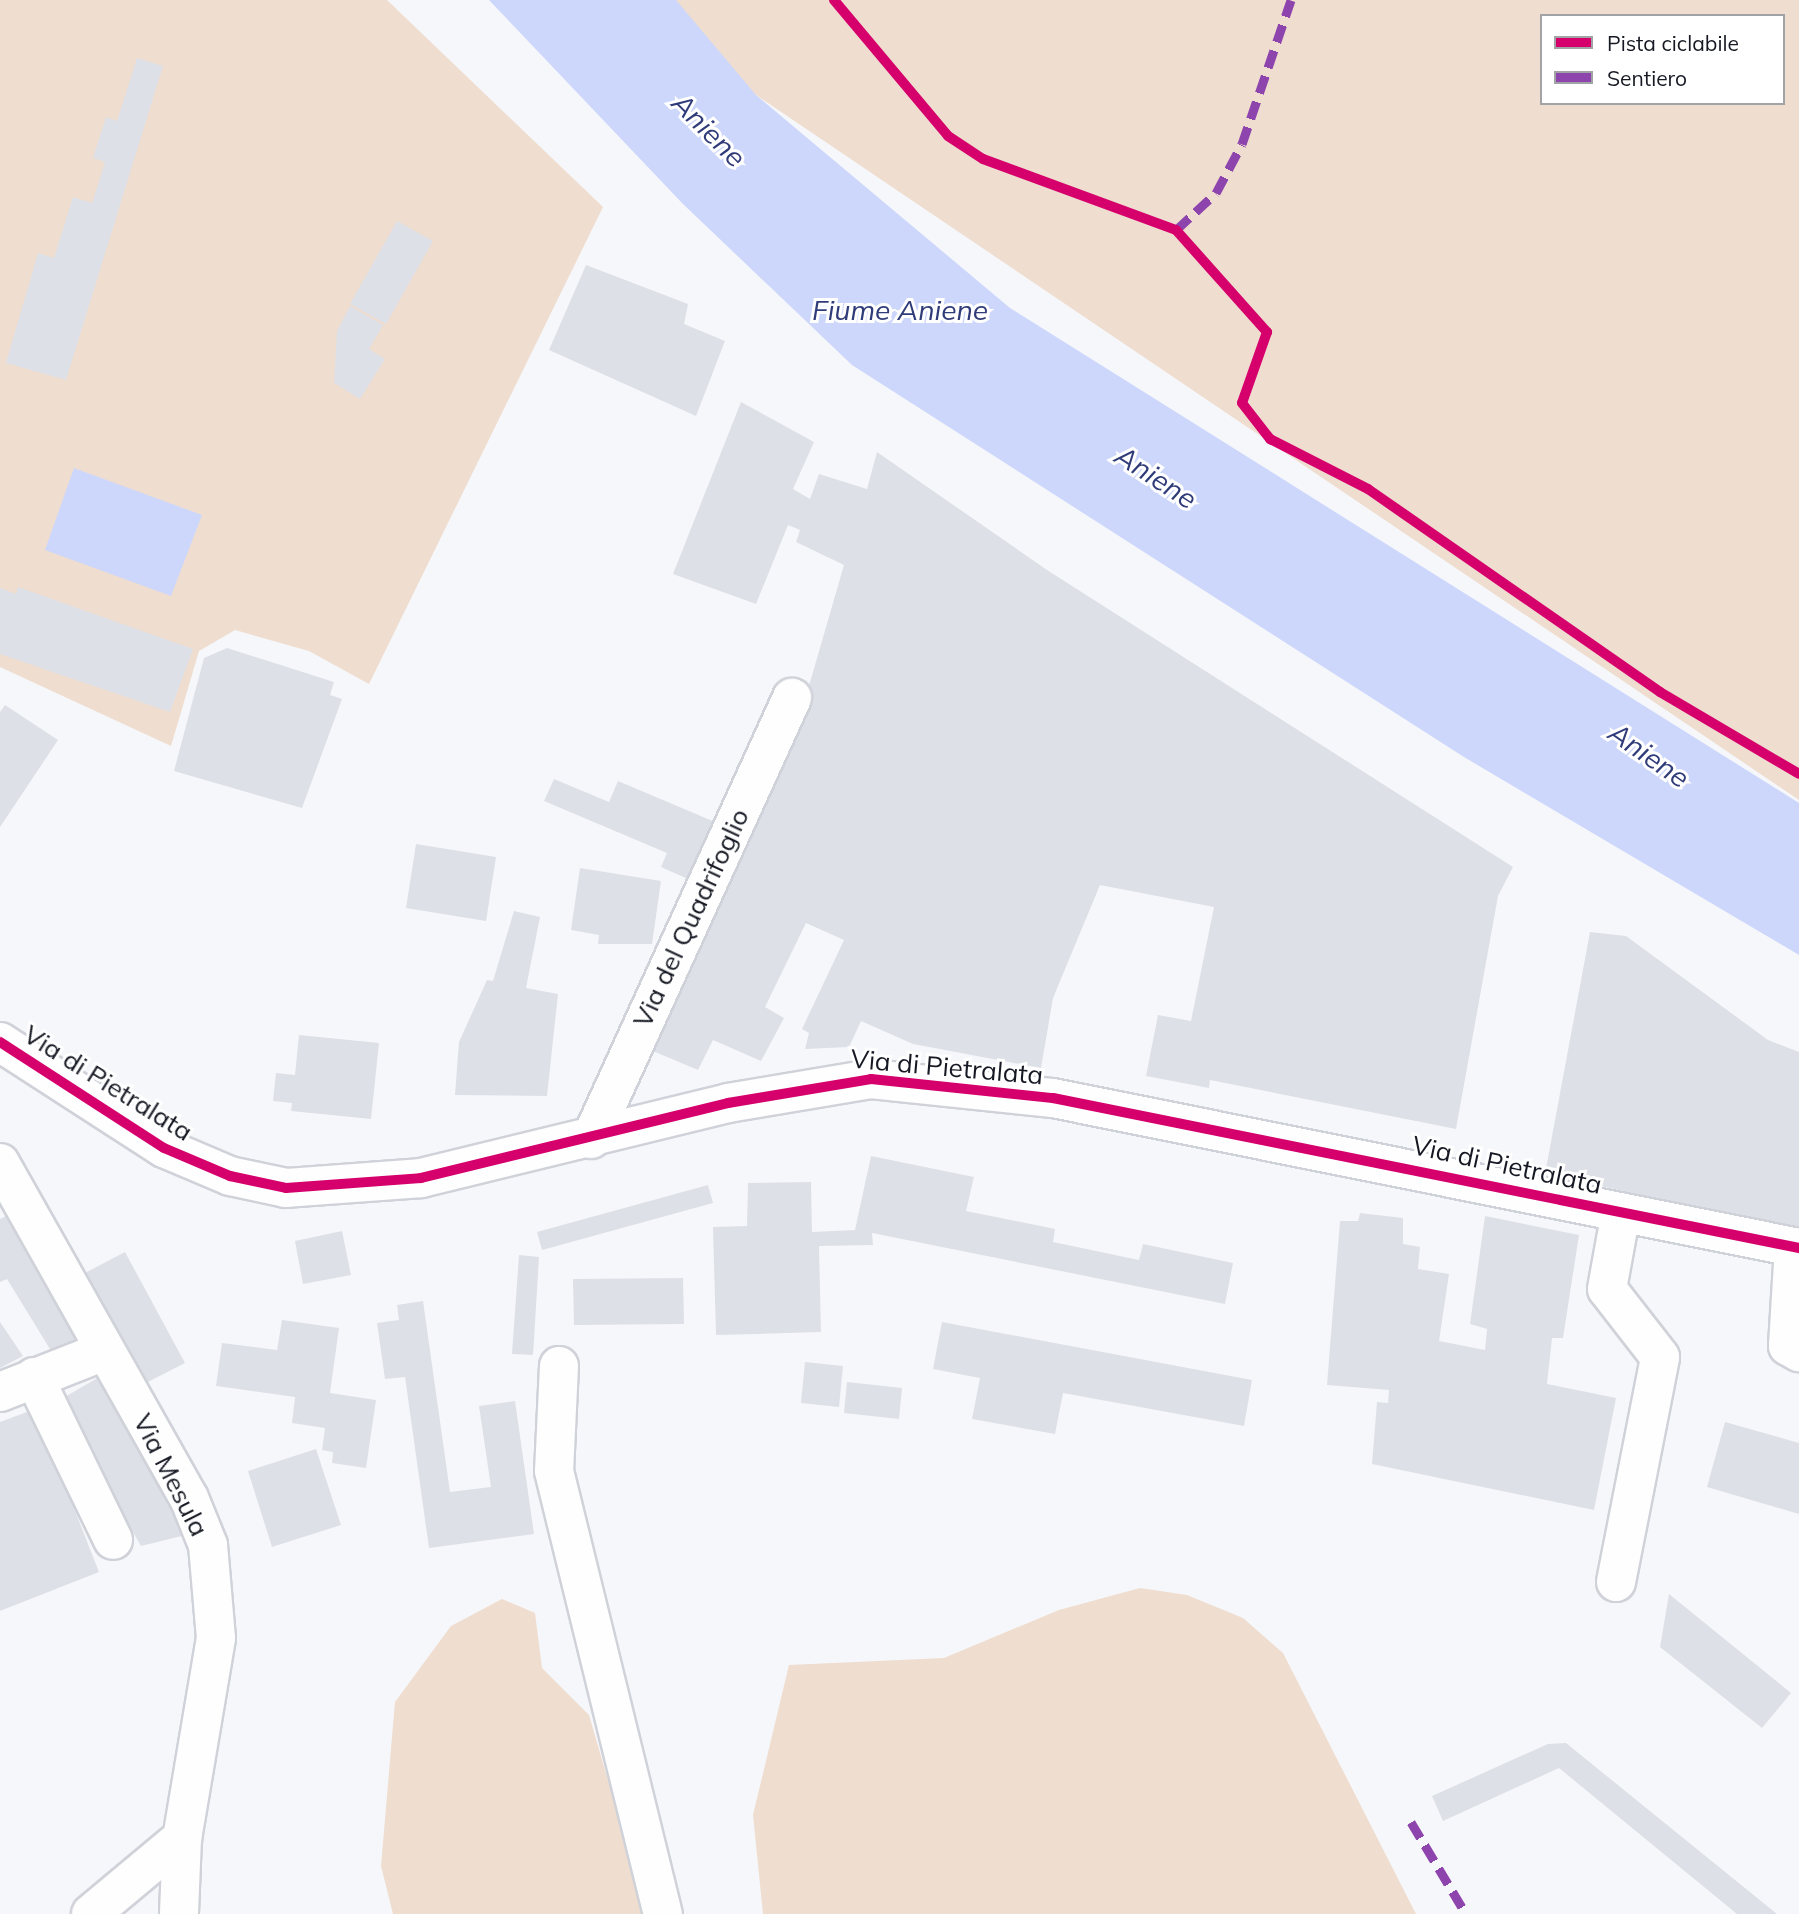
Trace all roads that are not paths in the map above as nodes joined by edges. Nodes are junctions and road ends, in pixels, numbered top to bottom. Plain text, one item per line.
1 (792, 698) dead end
2 (0, 1042) edge
3 (591, 1139) junction
4 (3, 1178) edge
5 (1621, 1212) junction
6 (1796, 1247) edge
7 (1794, 1293) edge
8 (104, 1351) junction
9 (1799, 1352) edge
10 (559, 1366) dead end
11 (34, 1377) junction
12 (0, 1392) edge
13 (113, 1540) dead end
14 (1616, 1582) dead end
15 (181, 1838) junction
16 (91, 1914) edge
17 (179, 1914) edge
18 (663, 1914) edge

1 - 3 street, Via del Quadrifoglio
2 - 3 street, Via di Pietralata
3 - 5 street, Via di Pietralata
4 - 8 street, Via Mesula
5 - 6 street, Via di Pietralata
5 - 14 street
6 - 7 street
7 - 9 street
8 - 11 street
8 - 15 street, Via Mesula
10 - 18 street
11 - 12 street
11 - 13 street
15 - 16 street
15 - 17 street, Via Mesula

